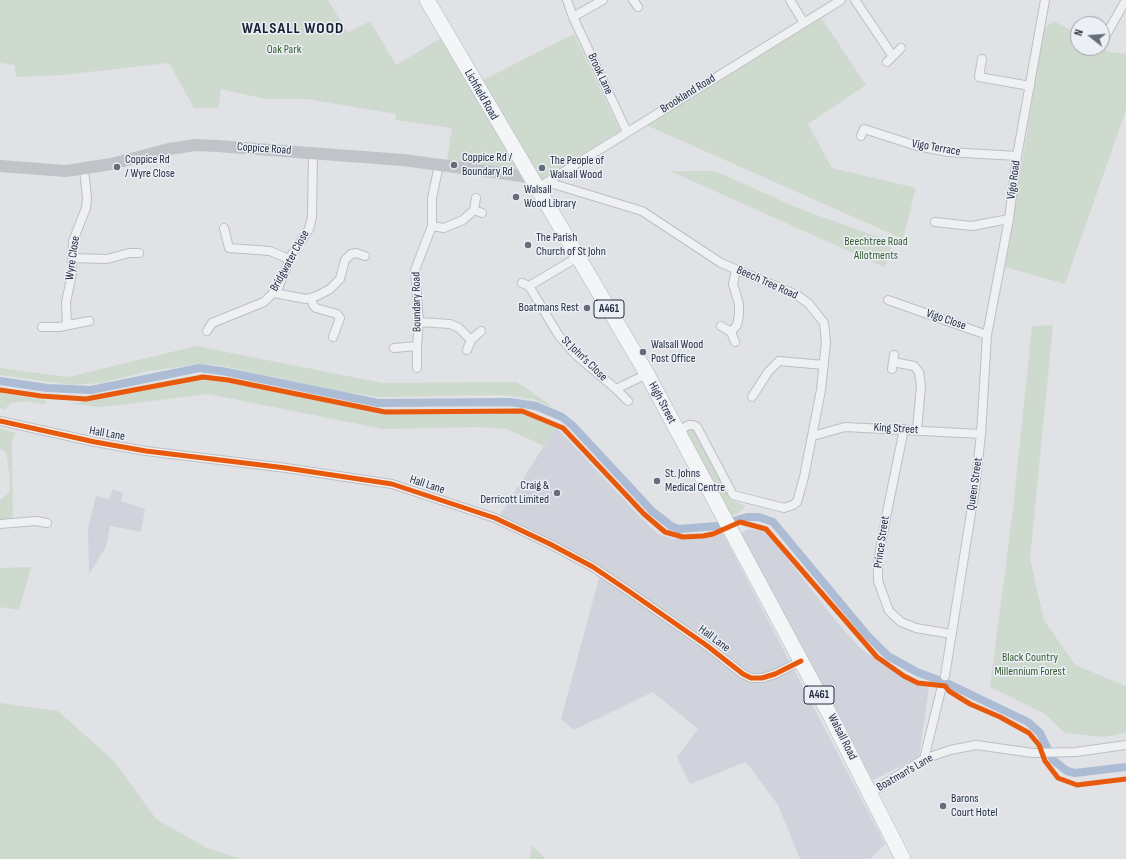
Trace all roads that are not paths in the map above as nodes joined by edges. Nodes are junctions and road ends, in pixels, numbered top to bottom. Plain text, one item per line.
1 (426, 0) edge
2 (567, 0) edge
3 (603, 0) edge
4 (633, 0) edge
5 (790, 0) edge
6 (841, 0) edge
7 (854, 0) edge
8 (1045, 0) edge
9 (1126, 0) edge
10 (638, 8) dead end
11 (573, 17) junction
12 (1110, 22) edge
13 (804, 23) junction
14 (901, 48) dead end
15 (892, 55) junction
16 (982, 59) dead end
17 (887, 62) dead end
18 (1030, 86) junction
19 (627, 132) junction
20 (861, 136) dead end
21 (314, 152) junction
22 (1017, 156) junction
23 (439, 165) junction
24 (0, 166) edge
25 (84, 169) junction
26 (537, 182) junction
27 (476, 198) dead end
28 (474, 210) junction
29 (482, 213) dead end
30 (1009, 219) junction
31 (935, 222) dead end
32 (432, 226) junction
33 (224, 228) dead end
34 (139, 253) dead end
35 (365, 256) dead end
36 (578, 256) junction
37 (73, 258) junction
38 (289, 259) junction
39 (736, 270) junction
40 (995, 292) joint
41 (274, 293) junction
42 (311, 298) junction
43 (888, 300) dead end
44 (90, 321) dead end
45 (419, 322) junction
46 (67, 325) junction
47 (721, 326) dead end
48 (42, 327) dead end
49 (207, 331) dead end
50 (482, 331) dead end
51 (731, 332) junction
52 (987, 335) junction
53 (333, 338) dead end
54 (471, 340) junction
55 (735, 342) dead end
56 (417, 346) junction
57 (394, 348) dead end
58 (467, 350) dead end
59 (893, 362) dead end
60 (824, 365) junction
61 (417, 368) dead end
62 (646, 374) junction
63 (616, 390) junction
64 (756, 395) dead end
65 (628, 401) dead end
66 (0, 421) edge
67 (904, 429) junction
68 (917, 430) junction
69 (678, 432) junction
70 (981, 434) junction
71 (813, 436) junction
72 (760, 504) joint
73 (47, 523) dead end
74 (0, 524) edge
75 (732, 533) joint
76 (951, 634) junction
77 (802, 661) junction
78 (945, 676) dead end
79 (941, 690) dead end
80 (1126, 745) edge
81 (924, 759) junction
82 (870, 792) junction
83 (903, 859) edge

1 - 26 highway, Lichfield Road / A461
2 - 11 street, Brook Lane
3 - 11 street
4 - 10 street
5 - 13 street
6 - 13 street, Brookland Road
7 - 15 street
8 - 18 street, Vigo Road
9 - 12 street
11 - 19 street, Brook Lane
13 - 19 street, Brookland Road
14 - 15 street
15 - 17 street
16 - 18 street
18 - 22 street, Vigo Road
19 - 26 street, Brookland Road
20 - 22 street, Vigo Terrace
21 - 23 main road, Coppice Road
21 - 25 main road, Coppice Road
21 - 38 street, Bridgwater Close
22 - 30 street, Vigo Road
23 - 26 main road, Coppice Road
23 - 32 street, Boundary Road
24 - 25 main road, Coppice Road
25 - 37 street, Wyre Close
26 - 36 highway, High Street / A461
26 - 39 street, Beech Tree Road
27 - 28 street
28 - 29 street
28 - 32 street
30 - 31 street
30 - 40 street, Vigo Road
32 - 45 street, Boundary Road
33 - 38 street
34 - 37 street
35 - 42 street
36 - 62 highway, High Street / A461
36 - 63 street, St John's Close
37 - 46 street, Wyre Close
38 - 41 street, Bridgwater Close
39 - 51 street
39 - 60 street, Beech Tree Road
40 - 52 street, Queen Street
41 - 42 street
41 - 49 street, Bridgwater Close
42 - 53 street
43 - 52 street, Vigo Close
44 - 46 street
45 - 54 street
45 - 56 street, Boundary Road
46 - 48 street
47 - 51 street
50 - 54 street
51 - 55 street
52 - 70 street, Queen Street
54 - 58 street
56 - 57 street, Boundary Road
56 - 61 street, Boundary Road
59 - 68 street
60 - 64 street
60 - 71 street, Beech Tree Road
62 - 63 street, St John's Close
62 - 69 highway, High Street / A461
63 - 65 street, St John's Close
66 - 77 street, Hall Lane
67 - 68 street, King Street
67 - 71 street, King Street
67 - 76 street, Prince Street
68 - 70 street, King Street
69 - 72 street, High Street
69 - 75 highway, High Street / A461
70 - 76 street, Queen Street
71 - 72 street, Beech Tree Road
73 - 74 street
75 - 77 highway, Walsall Road / A461
76 - 78 street, Queen Street
77 - 82 highway, Walsall Road / A461
79 - 81 street
80 - 81 street, Boatman's Lane
81 - 82 street, Boatman's Lane
82 - 83 highway, Walsall Road / A461

